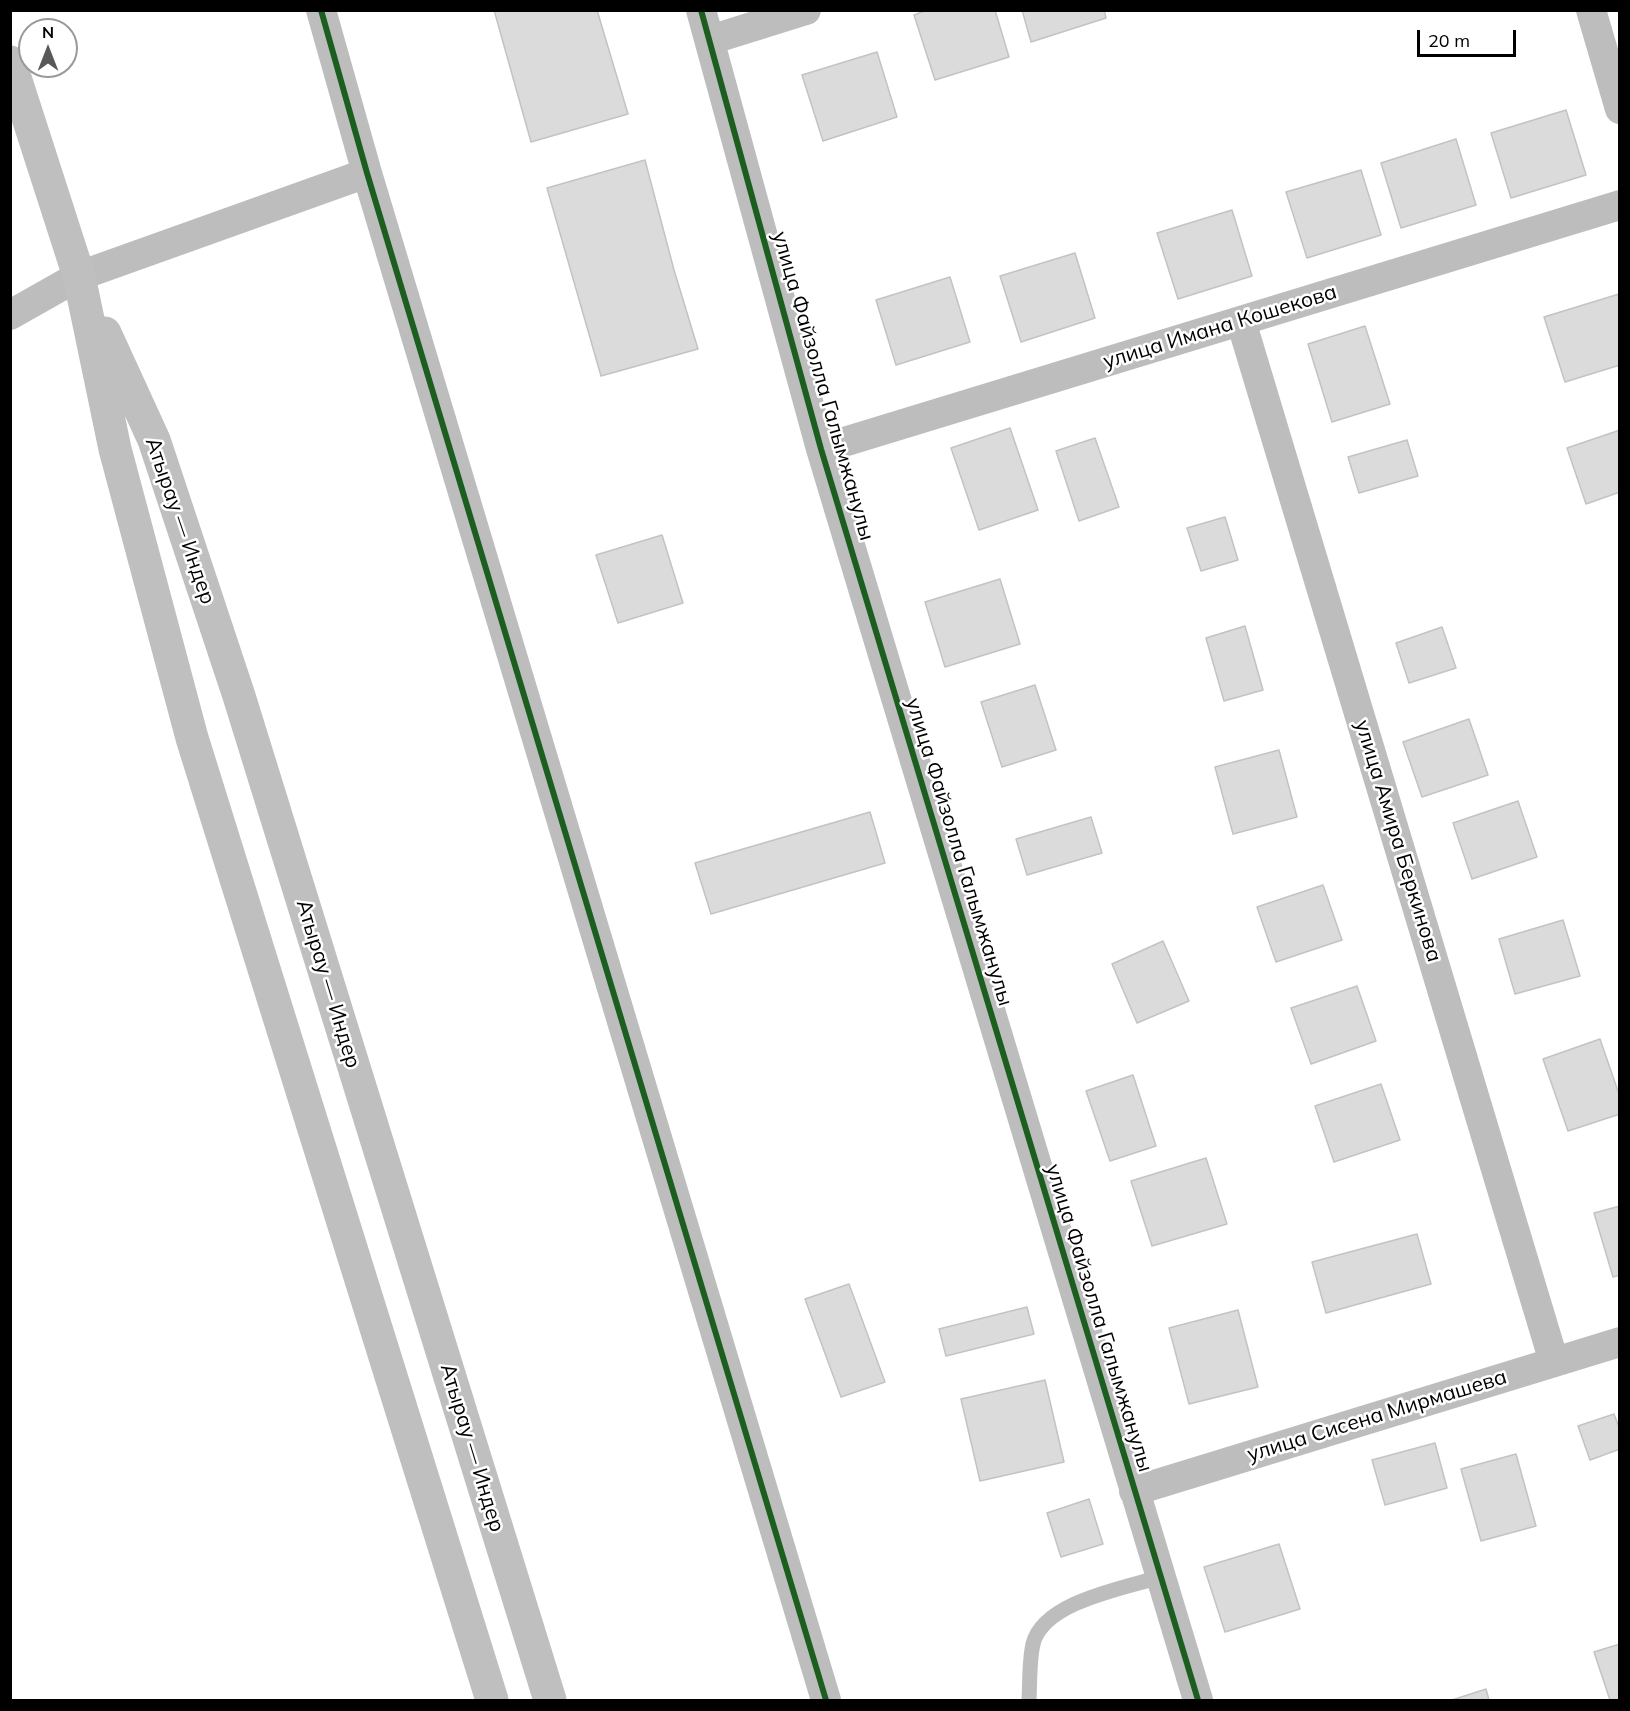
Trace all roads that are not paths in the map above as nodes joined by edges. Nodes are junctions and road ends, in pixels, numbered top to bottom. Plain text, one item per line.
1 (321, 10) edge
2 (701, 10) edge
3 (806, 10) edge
4 (1592, 10) edge
5 (710, 40) junction
6 (10, 62) edge
7 (1620, 109) edge
8 (367, 173) junction
9 (1620, 205) edge
10 (79, 276) junction
11 (10, 315) edge
12 (1241, 321) junction
13 (821, 449) junction
14 (1620, 1342) edge
15 (1554, 1362) junction
16 (1134, 1491) junction
17 (1160, 1577) junction
18 (492, 1701) edge
19 (550, 1701) edge
20 (826, 1701) edge
21 (1029, 1701) edge
22 (1198, 1701) edge

1 - 8 street
2 - 5 street, улица Файзолла Галымжанулы
3 - 5 street
4 - 7 street
5 - 13 street, улица Файзолла Галымжанулы
6 - 10 main road, Атырау — Индер
8 - 10 street
8 - 20 street
9 - 12 street, улица Имана Кошекова
10 - 11 street
10 - 18 main road, Атырау — Индер
10 - 19 main road, Атырау — Индер
12 - 13 street, улица Имана Кошекова
12 - 15 street, улица Амира Беркинова
13 - 16 street, улица Файзолла Галымжанулы
14 - 15 street, улица Сисена Мирмашева
15 - 16 street, улица Сисена Мирмашева
16 - 17 street, улица Файзолла Галымжанулы
17 - 21 lane
17 - 22 street, улица Файзолла Галымжанулы

